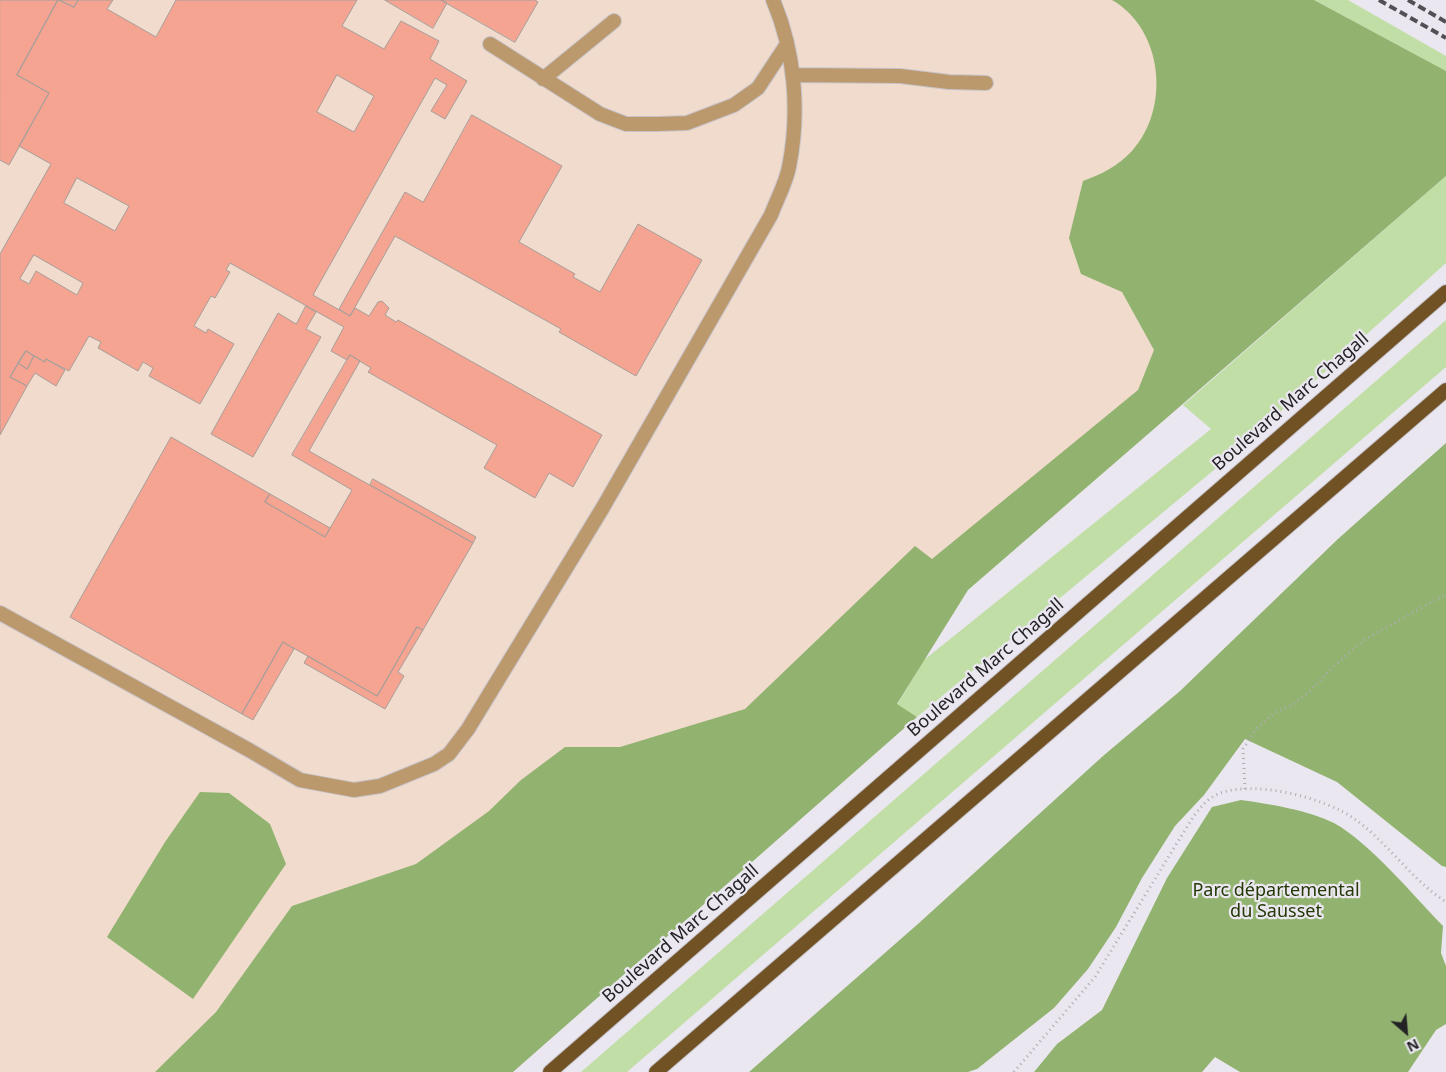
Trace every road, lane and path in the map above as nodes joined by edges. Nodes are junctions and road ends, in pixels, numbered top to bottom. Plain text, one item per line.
1 (773, 0) edge
2 (614, 22) dead end
3 (490, 44) dead end
4 (787, 44) junction
5 (794, 75) junction
6 (543, 79) junction
7 (986, 83) dead end
8 (1446, 292) edge
9 (1446, 390) edge
10 (1446, 594) edge
11 (0, 613) edge
12 (1245, 789) junction
13 (1446, 902) edge
14 (550, 1072) edge
15 (656, 1072) edge
16 (1014, 1072) edge

1 - 4 lane
2 - 6 lane
3 - 6 lane
4 - 5 lane
4 - 6 lane
5 - 7 lane
5 - 11 lane
8 - 14 highway, Boulevard Marc Chagall
9 - 15 highway
10 - 12 path
12 - 13 path
12 - 16 path

